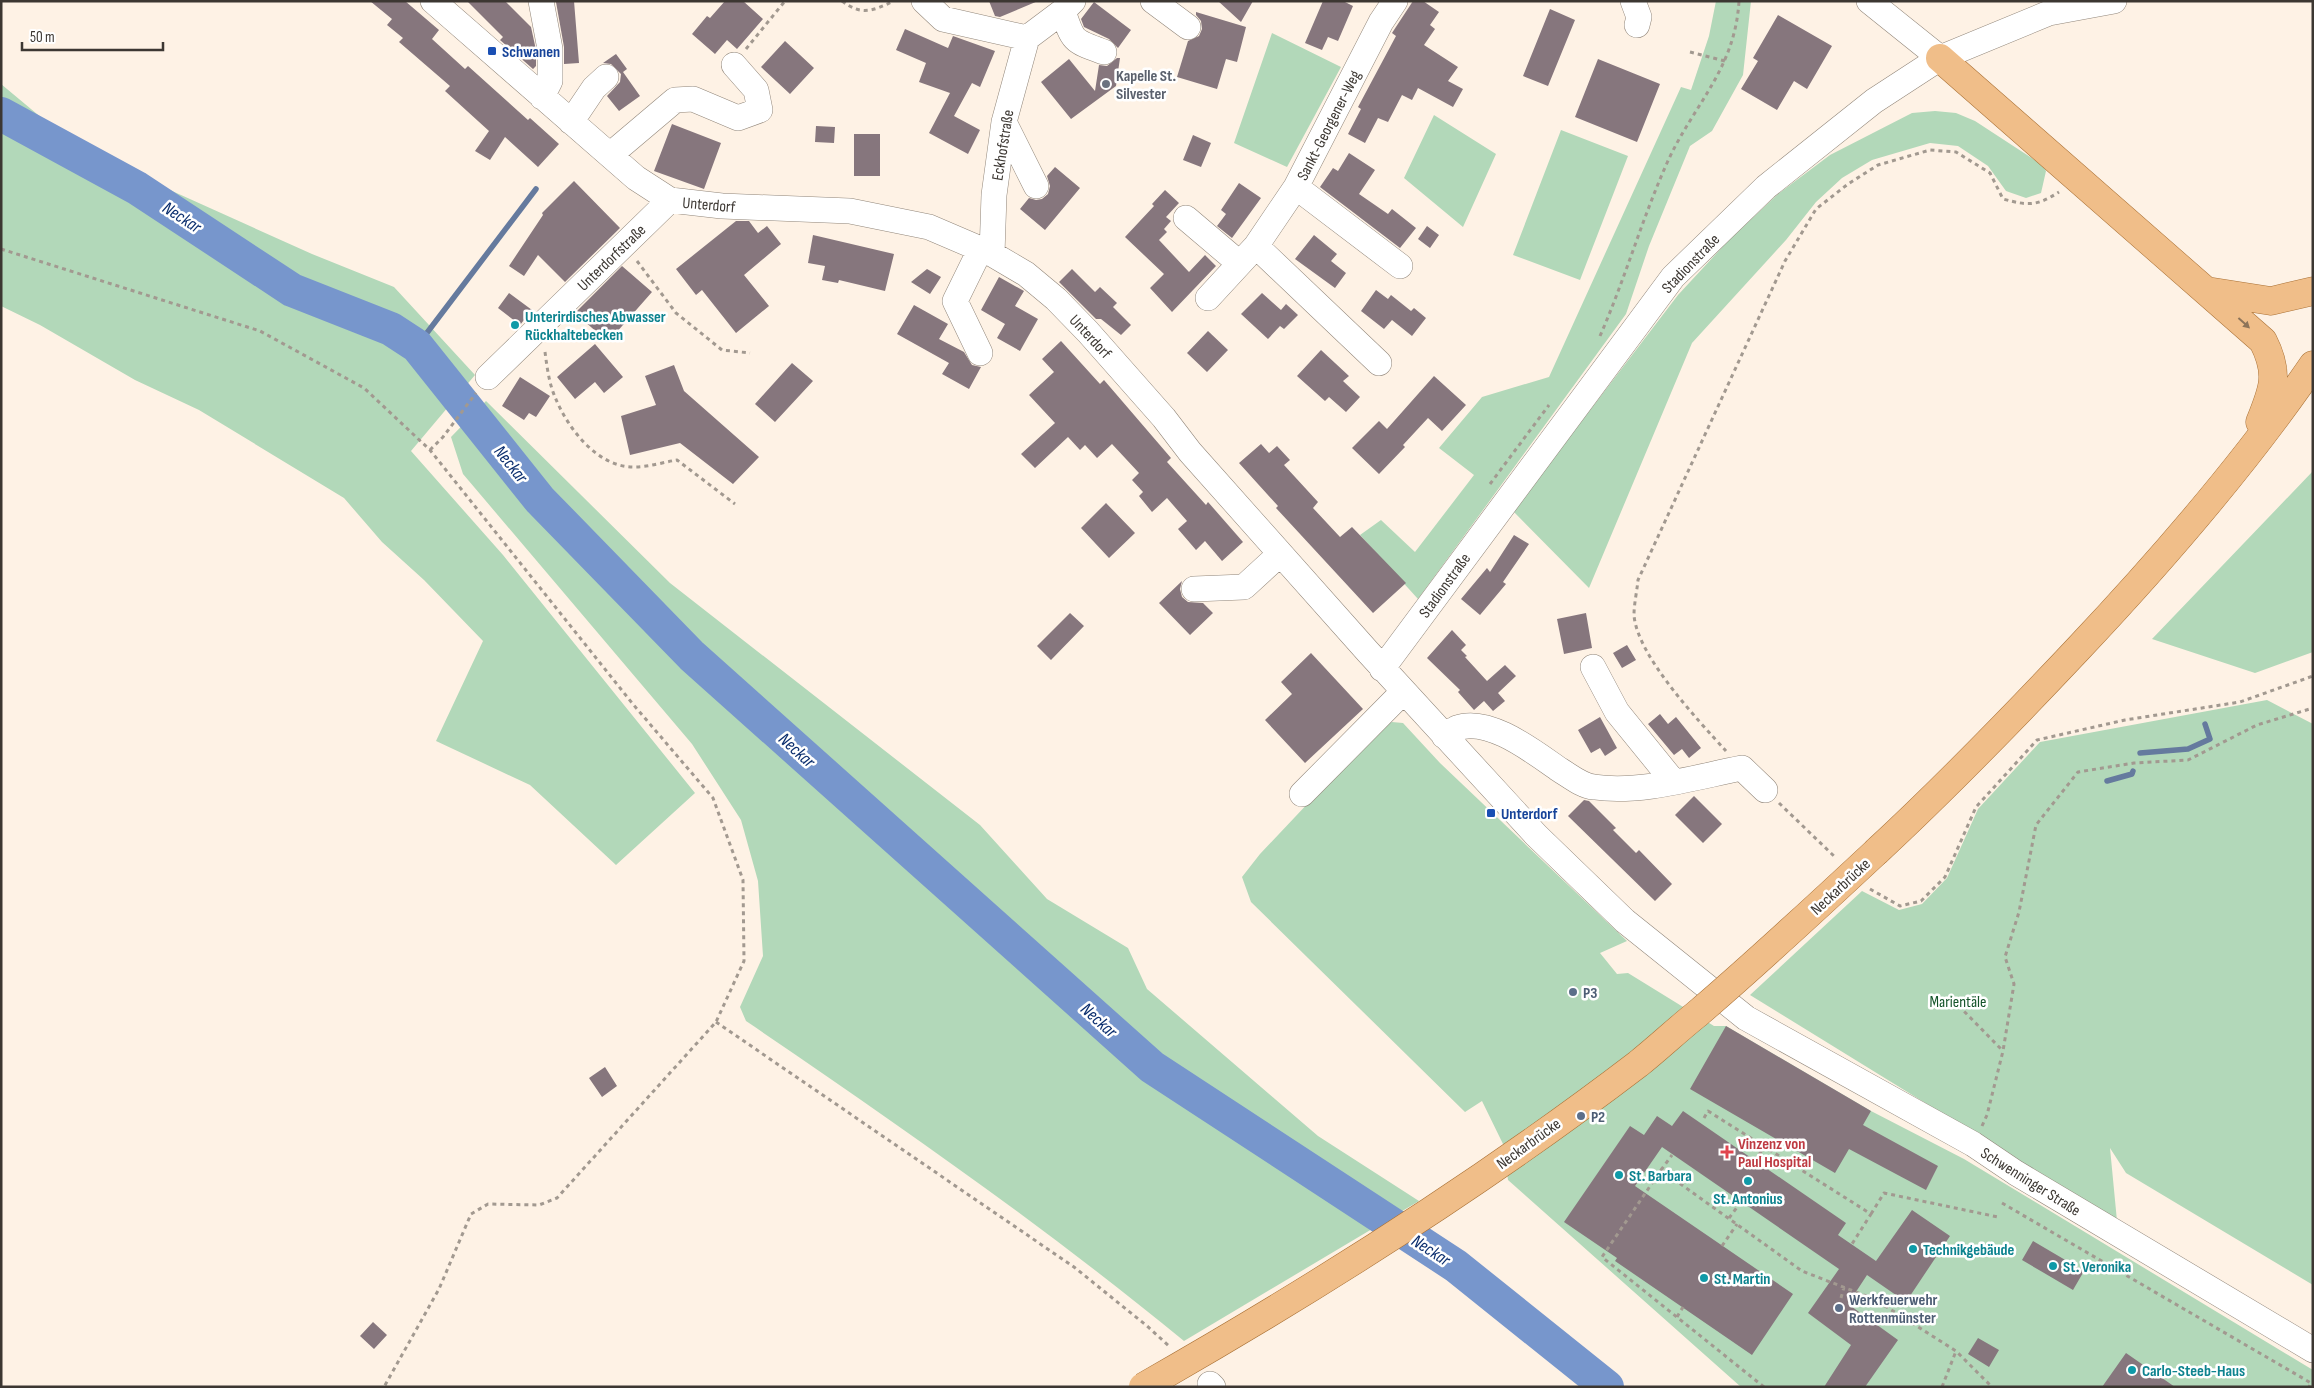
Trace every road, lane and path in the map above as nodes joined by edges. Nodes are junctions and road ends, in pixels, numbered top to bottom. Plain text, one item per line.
1 (433, 1) edge
2 (541, 1) edge
3 (785, 1) edge
4 (842, 1) edge
5 (894, 1) edge
6 (924, 1) edge
7 (1153, 1) edge
8 (1395, 1) edge
9 (1739, 1) edge
10 (1870, 1) edge
11 (2114, 1) edge
12 (1068, 6) edge
13 (1188, 27) dead end
14 (1027, 38) junction
15 (1104, 52) dead end
16 (1690, 52) dead end
17 (1940, 58) junction
18 (1725, 61) junction
19 (734, 65) joint
20 (606, 77) dead end
21 (542, 97) junction
22 (571, 122) junction
23 (1004, 122) junction
24 (610, 155) junction
25 (2079, 179) junction
26 (1036, 186) dead end
27 (1296, 187) junction
28 (670, 200) junction
29 (1186, 218) dead end
30 (625, 244) junction
31 (1, 249) edge
32 (987, 251) junction
33 (1248, 255) junction
34 (1400, 266) dead end
35 (2207, 290) junction
36 (2313, 291) edge
37 (1208, 298) dead end
38 (542, 324) junction
39 (1599, 339) dead end
40 (750, 353) dead end
41 (980, 353) dead end
42 (1379, 363) dead end
43 (2309, 374) edge
44 (488, 377) joint
45 (430, 450) junction
46 (2247, 453) junction
47 (734, 504) dead end
48 (1280, 554) junction
49 (1194, 590) dead end
50 (1593, 667) dead end
51 (1382, 669) junction
52 (2313, 676) edge
53 (1404, 692) junction
54 (2313, 708) edge
55 (1444, 736) junction
56 (1742, 768) junction
57 (1674, 781) junction
58 (1765, 790) joint
59 (1302, 794) dead end
60 (1837, 859) dead end
61 (1866, 886) dead end
62 (1953, 1000) dead end
63 (1746, 1018) joint
64 (716, 1022) junction
65 (2004, 1051) junction
66 (1704, 1118) dead end
67 (1973, 1144) junction
68 (1764, 1147) junction
69 (1672, 1155) dead end
70 (1755, 1160) dead end
71 (1661, 1170) junction
72 (1741, 1202) dead end
73 (2002, 1203) dead end
74 (1871, 1214) junction
75 (1998, 1217) dead end
76 (1729, 1218) junction
77 (1737, 1224) junction
78 (1852, 1244) dead end
79 (1722, 1246) dead end
80 (1844, 1287) junction
81 (1841, 1298) dead end
82 (1683, 1308) dead end
83 (1677, 1317) junction
84 (2313, 1350) edge
85 (1175, 1351) dead end
86 (1956, 1351) junction
87 (384, 1387) edge
88 (1143, 1387) edge
89 (1764, 1387) edge
90 (1942, 1387) edge
91 (1992, 1387) edge
92 (2309, 1387) edge

1 - 21 street, Unterdorf
2 - 21 street
3 - 19 path
4 - 5 path
6 - 14 street
7 - 13 street
8 - 27 street, Sankt-Georgener-Weg
9 - 18 path
10 - 17 street
11 - 17 street, Stadionstraße
12 - 14 street
12 - 15 street
14 - 23 street, Eckhofstraße
16 - 18 path
17 - 25 main road
17 - 51 street, Stadionstraße
18 - 39 path
19 - 24 street
20 - 22 street
21 - 22 street, Unterdorf
22 - 24 street, Unterdorf
23 - 26 street
23 - 32 street, Eckhofstraße
24 - 28 street, Unterdorf
25 - 35 main road
25 - 56 path
27 - 33 street, Sankt-Georgener-Weg
27 - 34 street
28 - 30 street, Unterdorfstraße
28 - 32 street, Unterdorf
29 - 33 street
30 - 38 street, Unterdorfstraße
30 - 40 path
31 - 45 path
32 - 41 street
32 - 48 street, Unterdorf
33 - 37 street, Sankt-Georgener-Weg
33 - 42 street
35 - 36 main road
35 -> 46 main road
38 - 44 street, Unterdorfstraße
38 - 47 path
43 - 46 main road, Neckarbrücke
44 - 45 path
45 - 64 path
46 - 88 main road, Neckarbrücke, bridge
48 - 49 street
48 - 51 street, Unterdorf
50 - 57 street
51 - 53 street, Unterdorf
52 - 61 path
53 - 55 street, Unterdorf
53 - 59 street
54 - 65 path
55 - 57 street
55 - 63 street, Unterdorf
56 - 57 street
56 - 58 street
58 - 60 path
62 - 65 path
63 - 67 street, Schwenninger Straße
64 - 85 path
64 - 87 path
65 - 67 path
66 - 68 path
67 - 84 street, Schwenninger Straße
68 - 70 path
68 - 74 path
69 - 71 path
71 - 76 path
71 - 83 path
72 - 76 path
73 - 92 path
74 - 75 path
74 - 78 path
76 - 77 path
77 - 79 path
77 - 80 path
80 - 81 path
80 - 86 path
82 - 83 path
83 - 89 path
86 - 90 path
86 - 91 path

